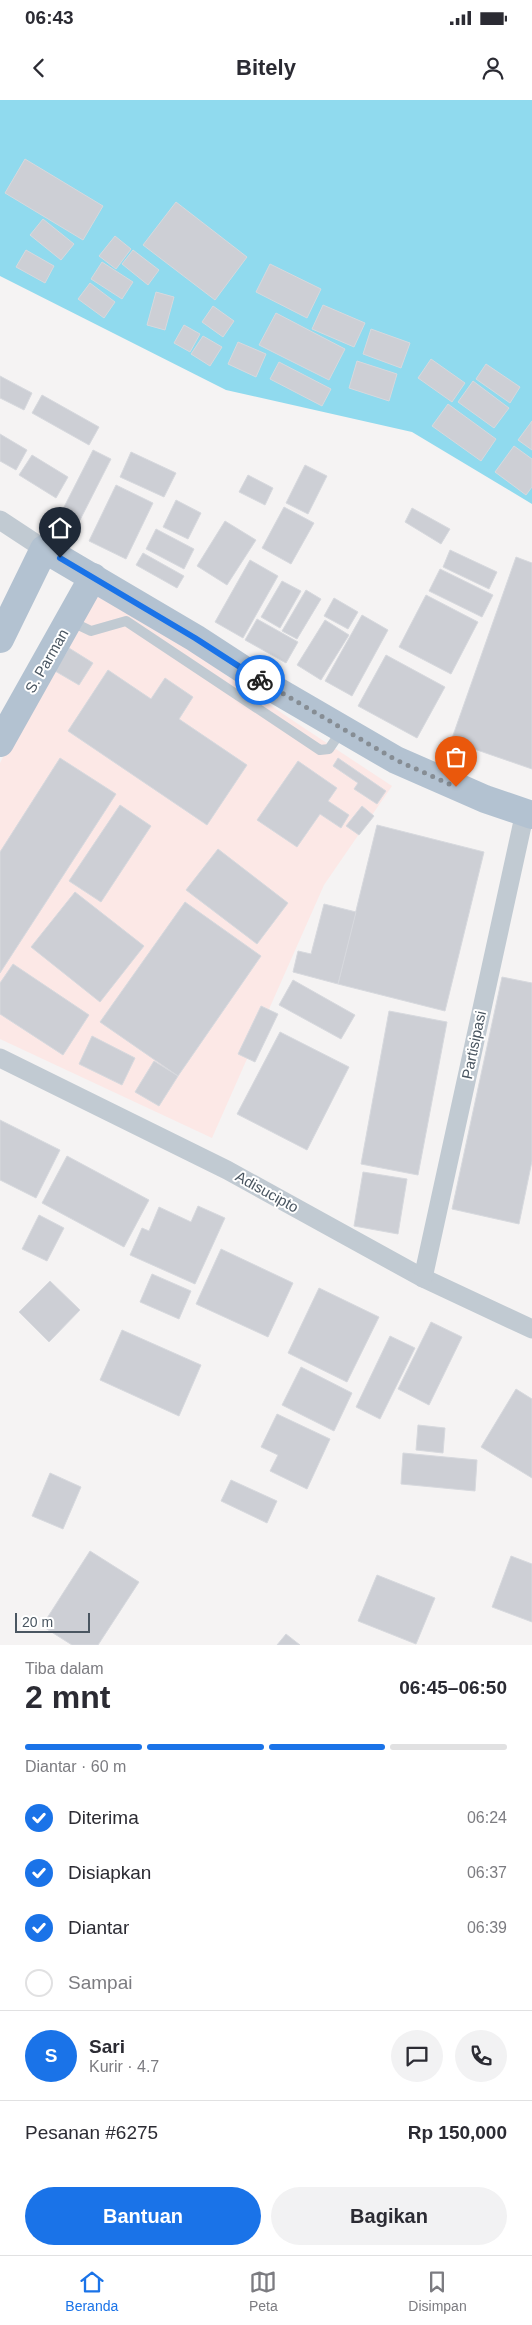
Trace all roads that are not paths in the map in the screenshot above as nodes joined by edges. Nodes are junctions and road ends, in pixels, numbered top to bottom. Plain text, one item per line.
1 (0, 520) edge
2 (44, 549) junction
3 (93, 577) junction
4 (70, 620) junction
5 (0, 639) edge
6 (342, 730) junction
7 (0, 743) edge
8 (528, 814) edge
9 (0, 1058) edge
10 (422, 1278) junction
11 (532, 1329) edge

1 - 2 street
2 - 3 main road
2 - 5 main road
3 - 4 main road, S. Parman
3 - 6 main road
4 - 6 lane
4 - 7 main road, S. Parman
6 - 8 main road
8 - 10 street, Partisipasi
9 - 10 street, Adisucipto
10 - 11 street, Adisucipto

